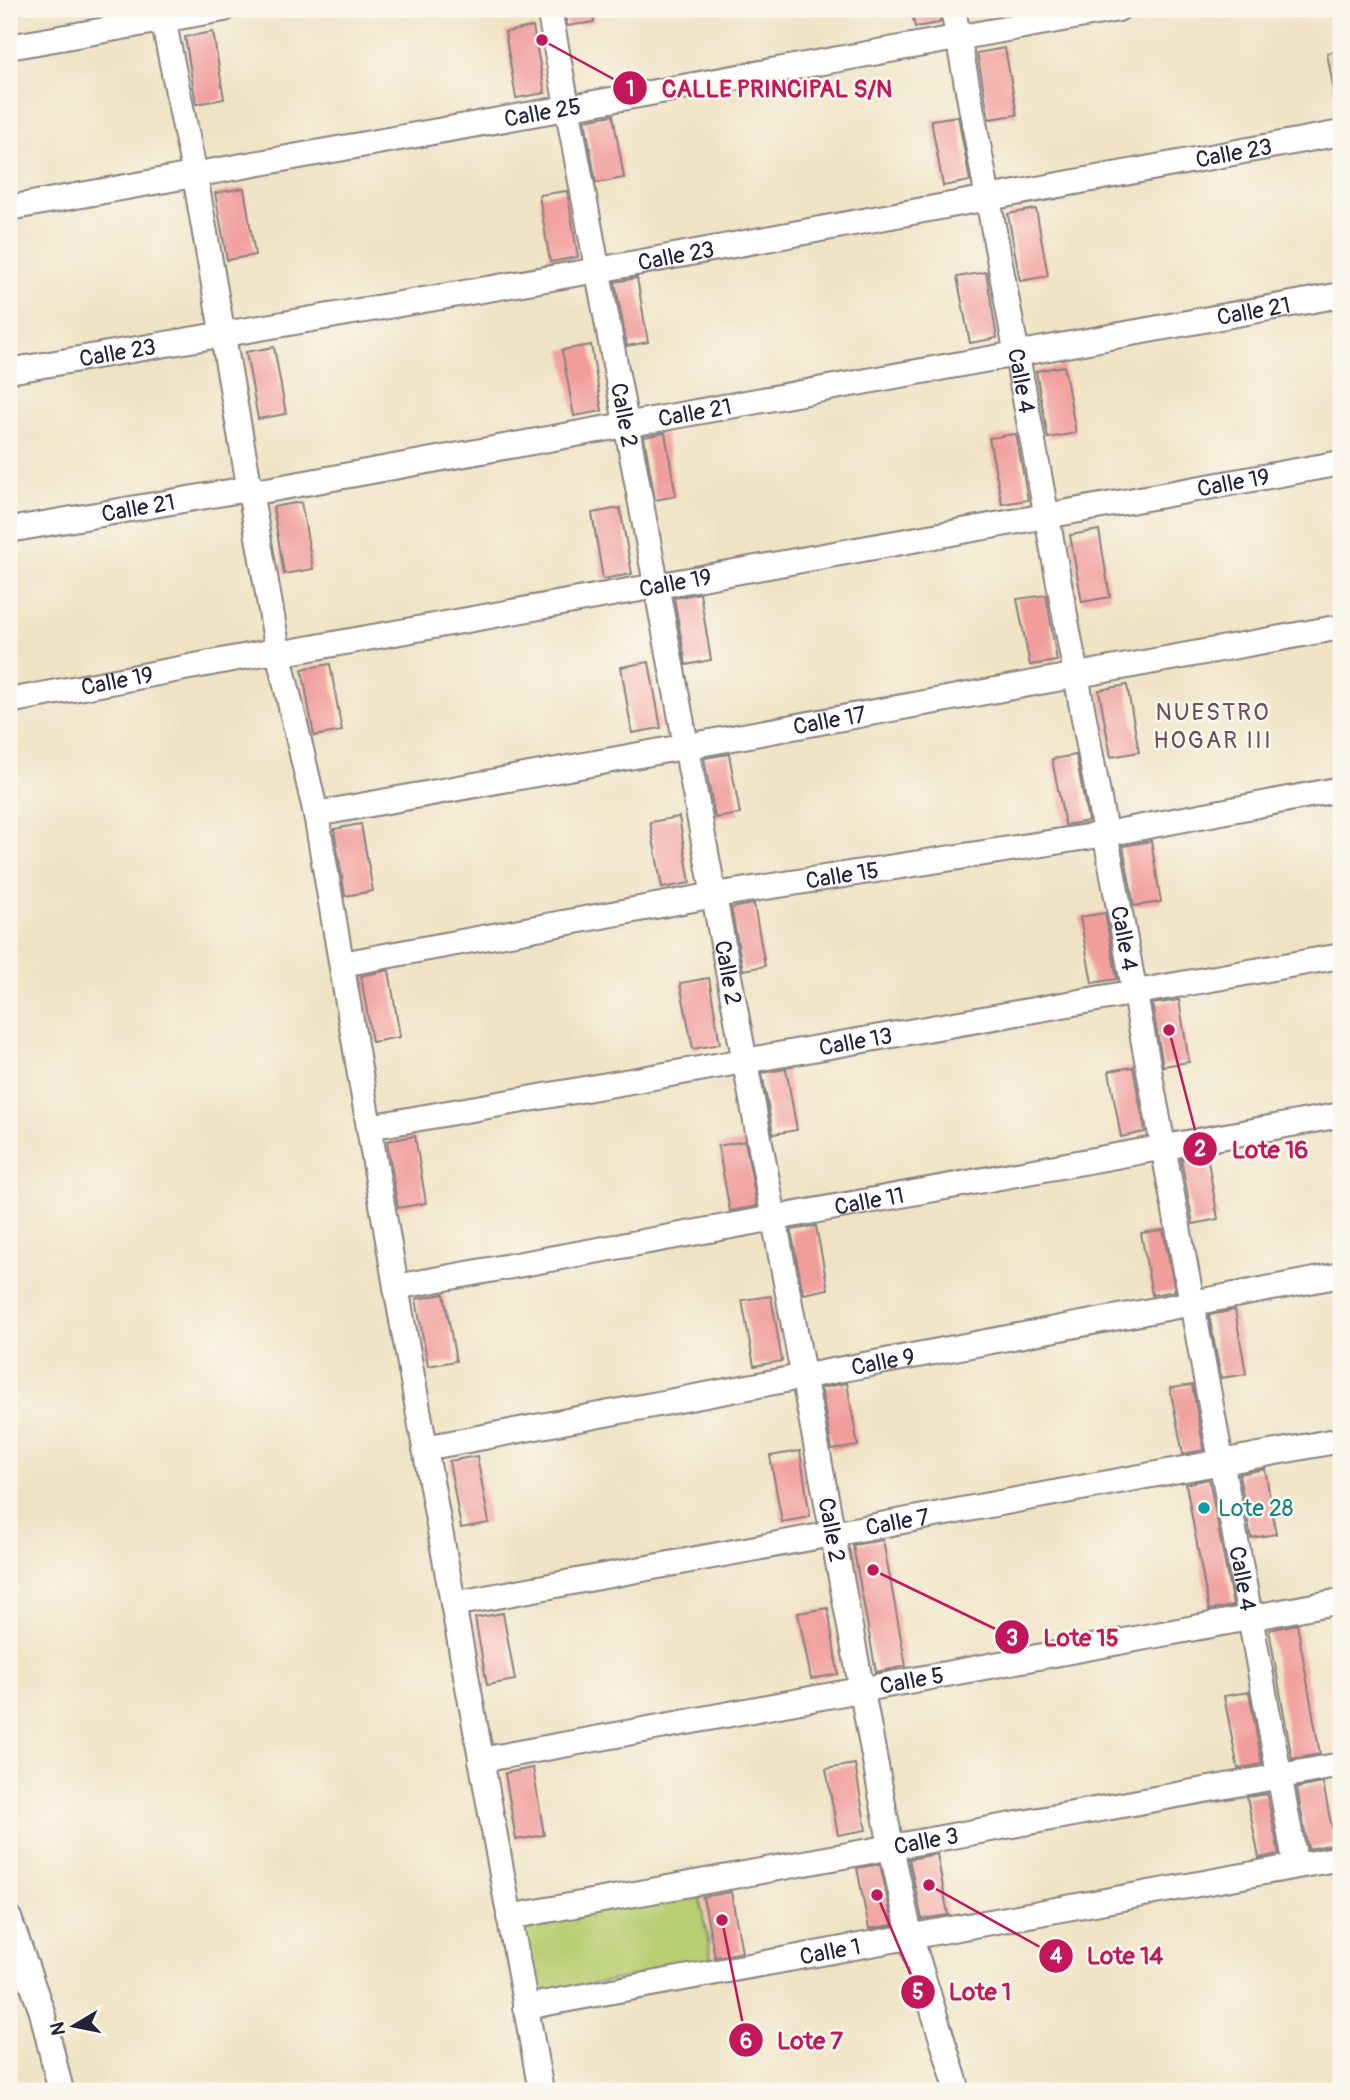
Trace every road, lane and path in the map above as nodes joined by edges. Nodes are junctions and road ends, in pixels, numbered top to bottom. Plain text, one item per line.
1 (224, 9) edge
2 (550, 9) edge
3 (953, 9) edge
4 (1118, 9) edge
5 (162, 14) edge
6 (959, 38) junction
7 (9, 47) edge
8 (568, 108) junction
9 (1341, 133) edge
10 (195, 176) junction
11 (988, 198) junction
12 (9, 208) edge
13 (598, 270) junction
14 (1341, 295) edge
15 (223, 334) junction
16 (1017, 354) junction
17 (9, 371) edge
18 (626, 425) junction
19 (1341, 463) edge
20 (250, 492) junction
21 (1047, 516) junction
22 (9, 530) edge
23 (656, 587) junction
24 (1341, 627) edge
25 (278, 651) junction
26 (1076, 675) junction
27 (9, 701) edge
28 (685, 747) junction
29 (1341, 789) edge
30 (316, 814) junction
31 (1105, 834) junction
32 (715, 895) junction
33 (1341, 956) edge
34 (342, 964) junction
35 (1135, 993) junction
36 (744, 1062) junction
37 (1341, 1115) edge
38 (369, 1128) junction
39 (1163, 1147) junction
40 (774, 1219) junction
41 (1341, 1275) edge
42 (396, 1287) junction
43 (1192, 1303) junction
44 (803, 1377) junction
45 (1341, 1440) edge
46 (425, 1448) junction
47 (1222, 1462) junction
48 (832, 1534) junction
49 (1341, 1601) edge
50 (453, 1604) junction
51 (1250, 1618) junction
52 (861, 1690) junction
53 (481, 1760) junction
54 (1341, 1765) edge
55 (1279, 1776) junction
56 (891, 1847) junction
57 (1341, 1858) edge
58 (1296, 1866) junction
59 (509, 1917) junction
60 (9, 1918) edge
61 (910, 1935) junction
62 (525, 2007) junction
63 (61, 2091) edge
64 (541, 2091) edge
65 (958, 2091) edge

1 - 5 street
2 - 8 street, Calle 2
3 - 6 street, Calle 4
4 - 6 street, Calle 25
5 - 7 street
5 - 10 street
6 - 8 street, Calle 25
6 - 11 street, Calle 4
8 - 10 street, Calle 25
8 - 13 street, Calle 2
9 - 11 street, Calle 23
10 - 12 street, Calle 25
10 - 15 street
11 - 13 street, Calle 23
11 - 16 street, Calle 4
13 - 15 street, Calle 23
13 - 18 street, Calle 2
14 - 16 street, Calle 21
15 - 17 street, Calle 23
15 - 20 street
16 - 18 street, Calle 21
16 - 21 street, Calle 4
18 - 20 street, Calle 21
18 - 23 street, Calle 2
19 - 21 street, Calle 19
20 - 22 street, Calle 21
20 - 25 street
21 - 23 street, Calle 19
21 - 26 street, Calle 4
23 - 25 street, Calle 19
23 - 28 street, Calle 2
24 - 26 street, Calle 17
25 - 27 street, Calle 19
25 - 30 street
26 - 28 street, Calle 17
26 - 31 street, Calle 4
28 - 30 street, Calle 17
28 - 32 street, Calle 2
29 - 31 street, Calle 15
30 - 34 street
31 - 32 street, Calle 15
31 - 35 street, Calle 4
32 - 34 street, Calle 15
32 - 36 street, Calle 2
33 - 35 street, Calle 13
34 - 38 street
35 - 36 street, Calle 13
35 - 39 street, Calle 4
36 - 38 street, Calle 13
36 - 40 street, Calle 2
37 - 39 street, Calle 11
38 - 42 street
39 - 40 street, Calle 11
39 - 43 street, Calle 4
40 - 42 street, Calle 11
40 - 44 street, Calle 2
41 - 43 street, Calle 9
42 - 46 street
43 - 44 street, Calle 9
43 - 47 street, Calle 4
44 - 46 street, Calle 9
44 - 48 street, Calle 2
45 - 47 street, Calle 7
46 - 50 street
47 - 48 street, Calle 7
47 - 51 street, Calle 4
48 - 50 street, Calle 7
48 - 52 street, Calle 2
49 - 51 street, Calle 5
50 - 53 street
51 - 52 street, Calle 5
51 - 55 street, Calle 4
52 - 53 street, Calle 5
52 - 56 street, Calle 2
53 - 59 street
54 - 55 street, Calle 3
55 - 56 street, Calle 3
55 - 58 street, Calle 4
56 - 59 street, Calle 3
56 - 61 street, Calle 2
57 - 58 street, Calle 1
58 - 61 street, Calle 1
59 - 62 street
60 - 63 street
61 - 62 street, Calle 1
61 - 65 street, Calle 2
62 - 64 street

